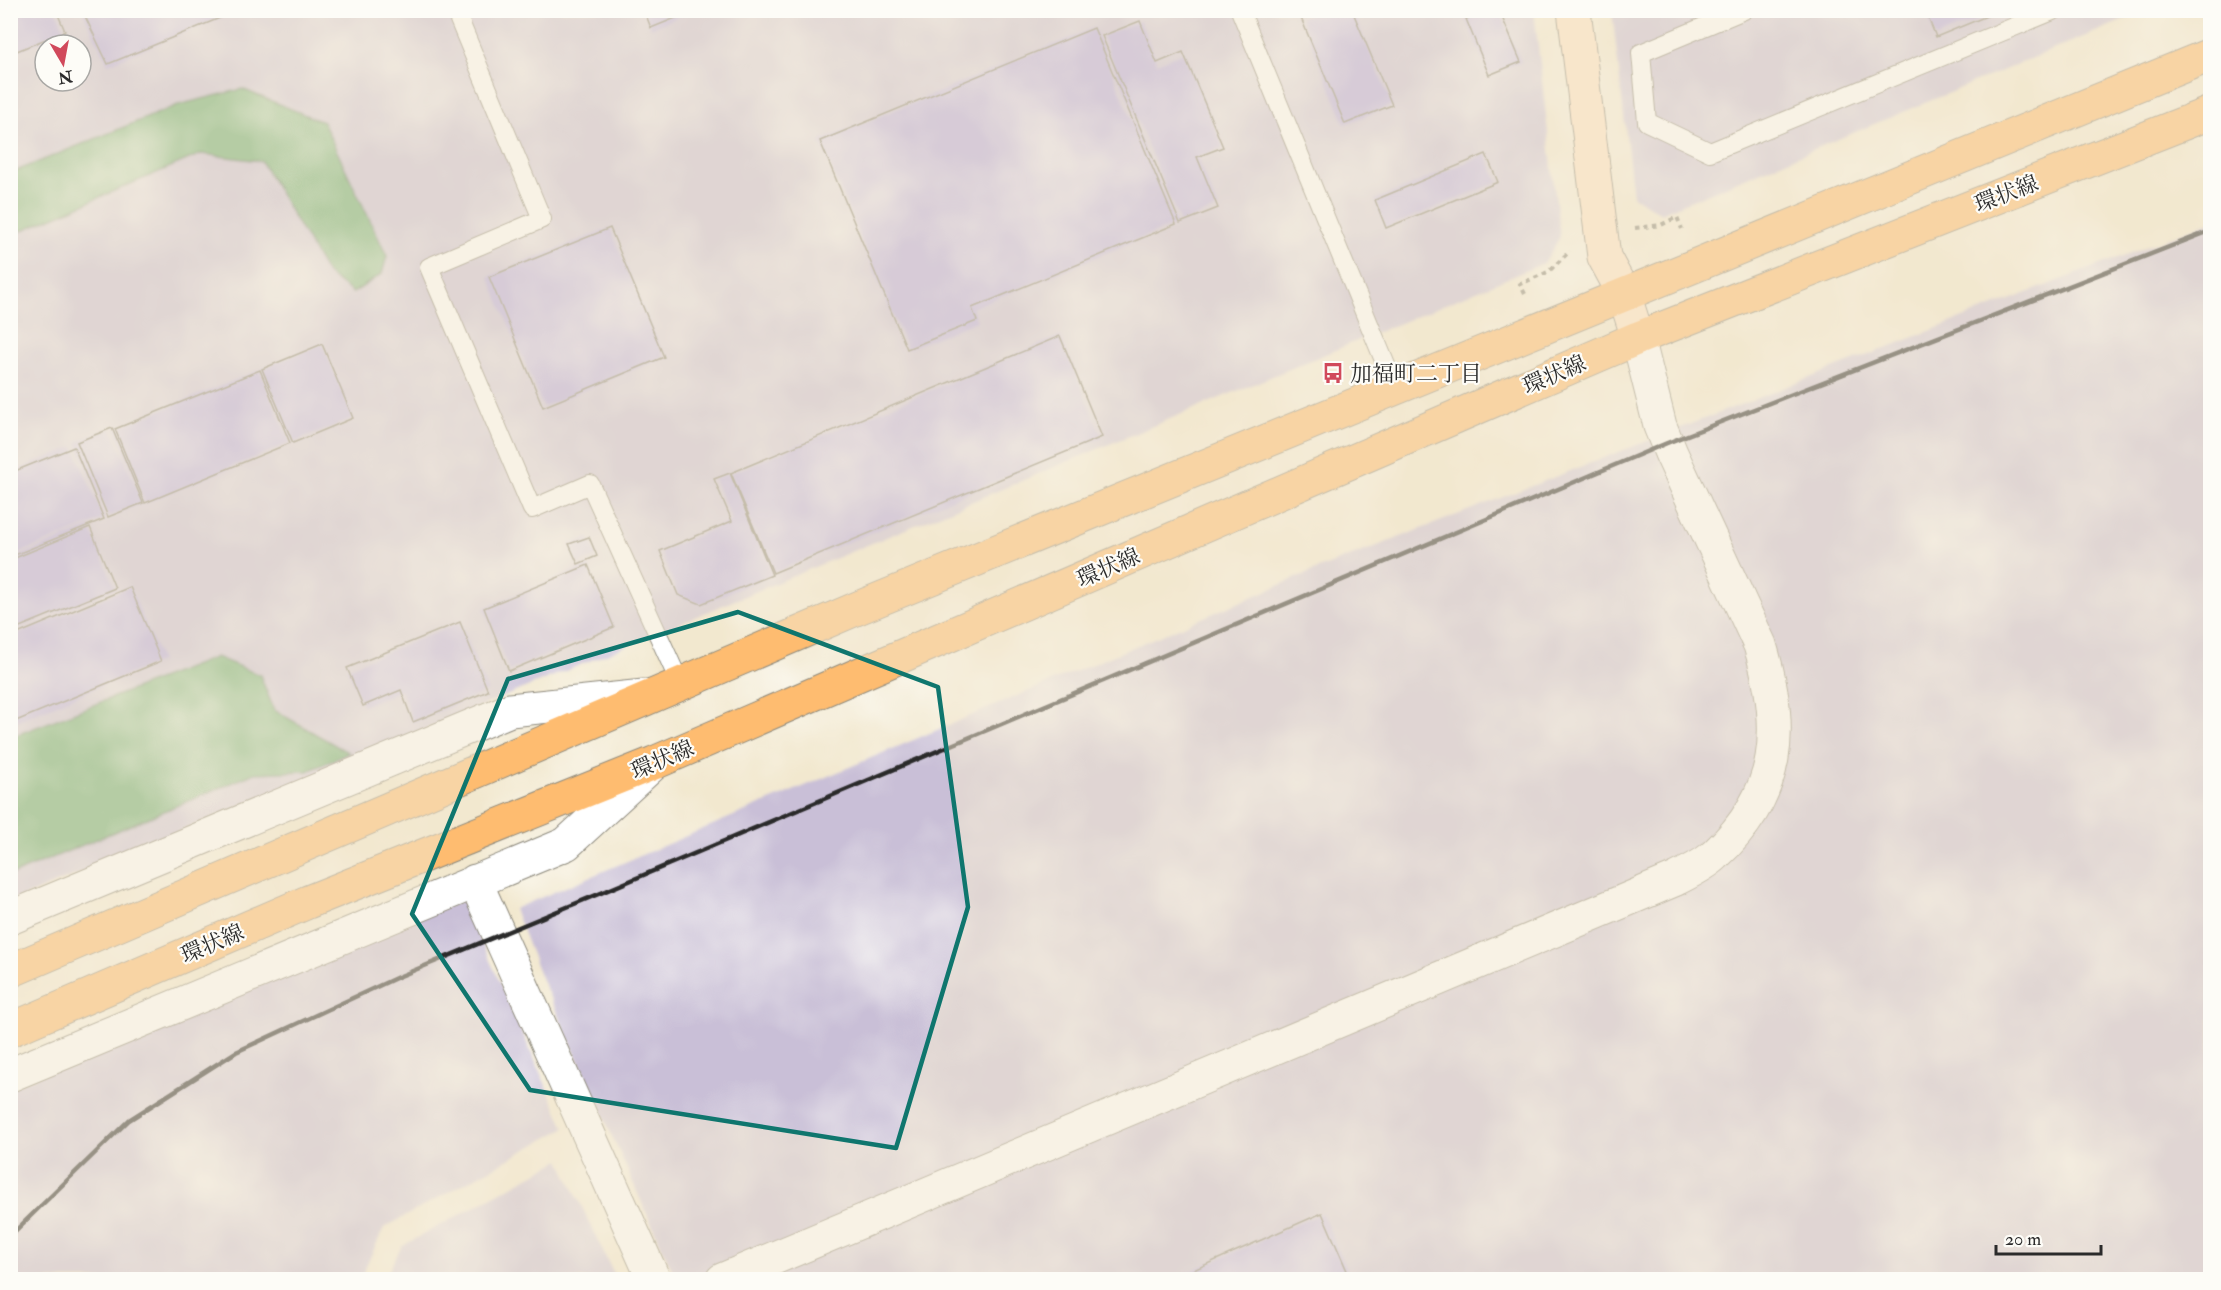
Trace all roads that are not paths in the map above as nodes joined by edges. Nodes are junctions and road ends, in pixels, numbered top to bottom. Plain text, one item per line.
1 (455, 10) edge
2 (1240, 10) edge
3 (1574, 10) edge
4 (1743, 10) edge
5 (2055, 10) edge
6 (2211, 55) edge
7 (2211, 113) edge
8 (1624, 294) junction
9 (1638, 338) junction
10 (1395, 387) junction
11 (664, 682) junction
12 (654, 763) junction
13 (475, 882) junction
14 (10, 918) edge
15 (10, 971) edge
16 (10, 1030) edge
17 (10, 1075) edge
18 (654, 1280) edge
19 (722, 1280) edge

1 - 11 lane
2 - 10 lane
3 - 8 street
4 - 5 lane
6 - 8 main road
7 - 9 main road, 環状線
8 - 9 street
8 - 10 main road
9 - 12 main road, 環状線
9 - 19 street
10 - 11 main road
11 - 14 street
11 - 15 main road
12 - 13 street
12 - 16 main road, 環状線
13 - 17 street
13 - 18 street

